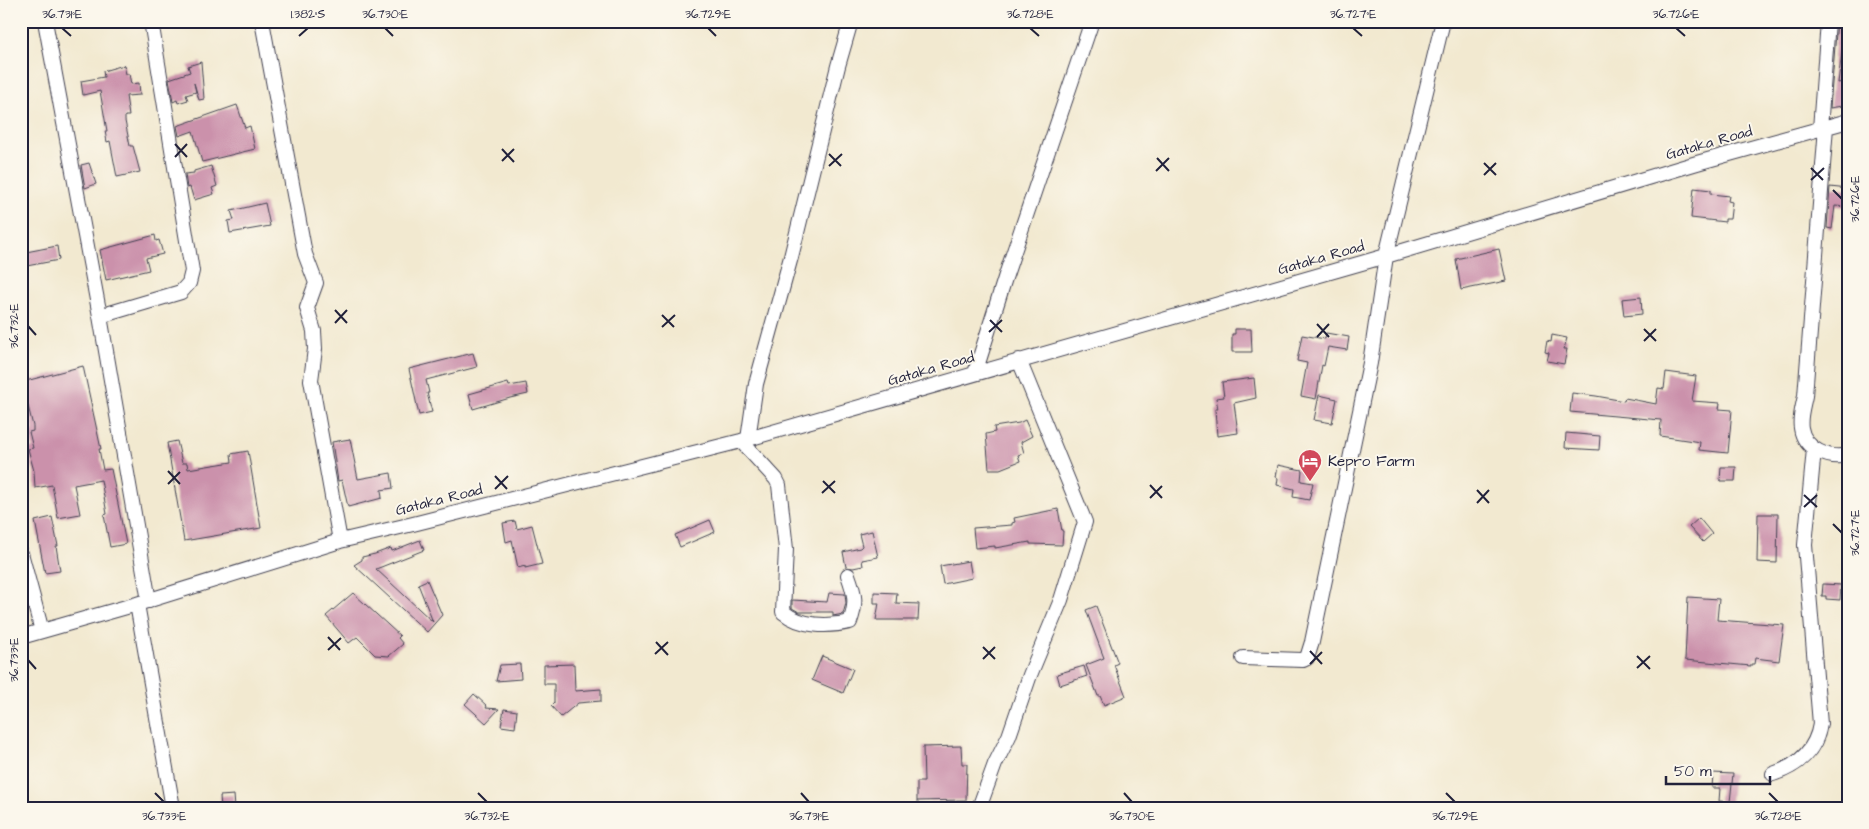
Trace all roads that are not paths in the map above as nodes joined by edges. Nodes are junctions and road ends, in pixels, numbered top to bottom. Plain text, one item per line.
1 (46, 21) edge
2 (151, 21) edge
3 (262, 21) edge
4 (851, 21) edge
5 (1092, 21) edge
6 (1442, 21) edge
7 (1828, 21) edge
8 (1848, 121) edge
9 (1823, 128) junction
10 (1386, 256) junction
11 (100, 316) junction
12 (1019, 360) junction
13 (975, 373) junction
14 (744, 440) junction
15 (1814, 449) junction
16 (1848, 455) edge
17 (340, 540) junction
18 (21, 553) edge
19 (848, 575) dead end
20 (143, 602) junction
21 (42, 631) junction
22 (21, 637) edge
23 (1243, 658) dead end
24 (1773, 774) dead end
25 (173, 808) edge
26 (978, 808) edge

1 - 11 street
2 - 11 street
3 - 17 street
4 - 14 street
5 - 13 street
6 - 10 street
7 - 9 street
8 - 9 street, Gataka Road
9 - 10 street, Gataka Road
9 - 15 street
10 - 12 street, Gataka Road
10 - 23 street
11 - 20 street
12 - 13 street, Gataka Road
12 - 26 street
13 - 14 street, Gataka Road
14 - 17 street, Gataka Road
14 - 19 street
15 - 16 street
15 - 24 street
17 - 20 street, Gataka Road
18 - 21 street
20 - 21 street, Gataka Road
20 - 25 street
21 - 22 street, Gataka Road

